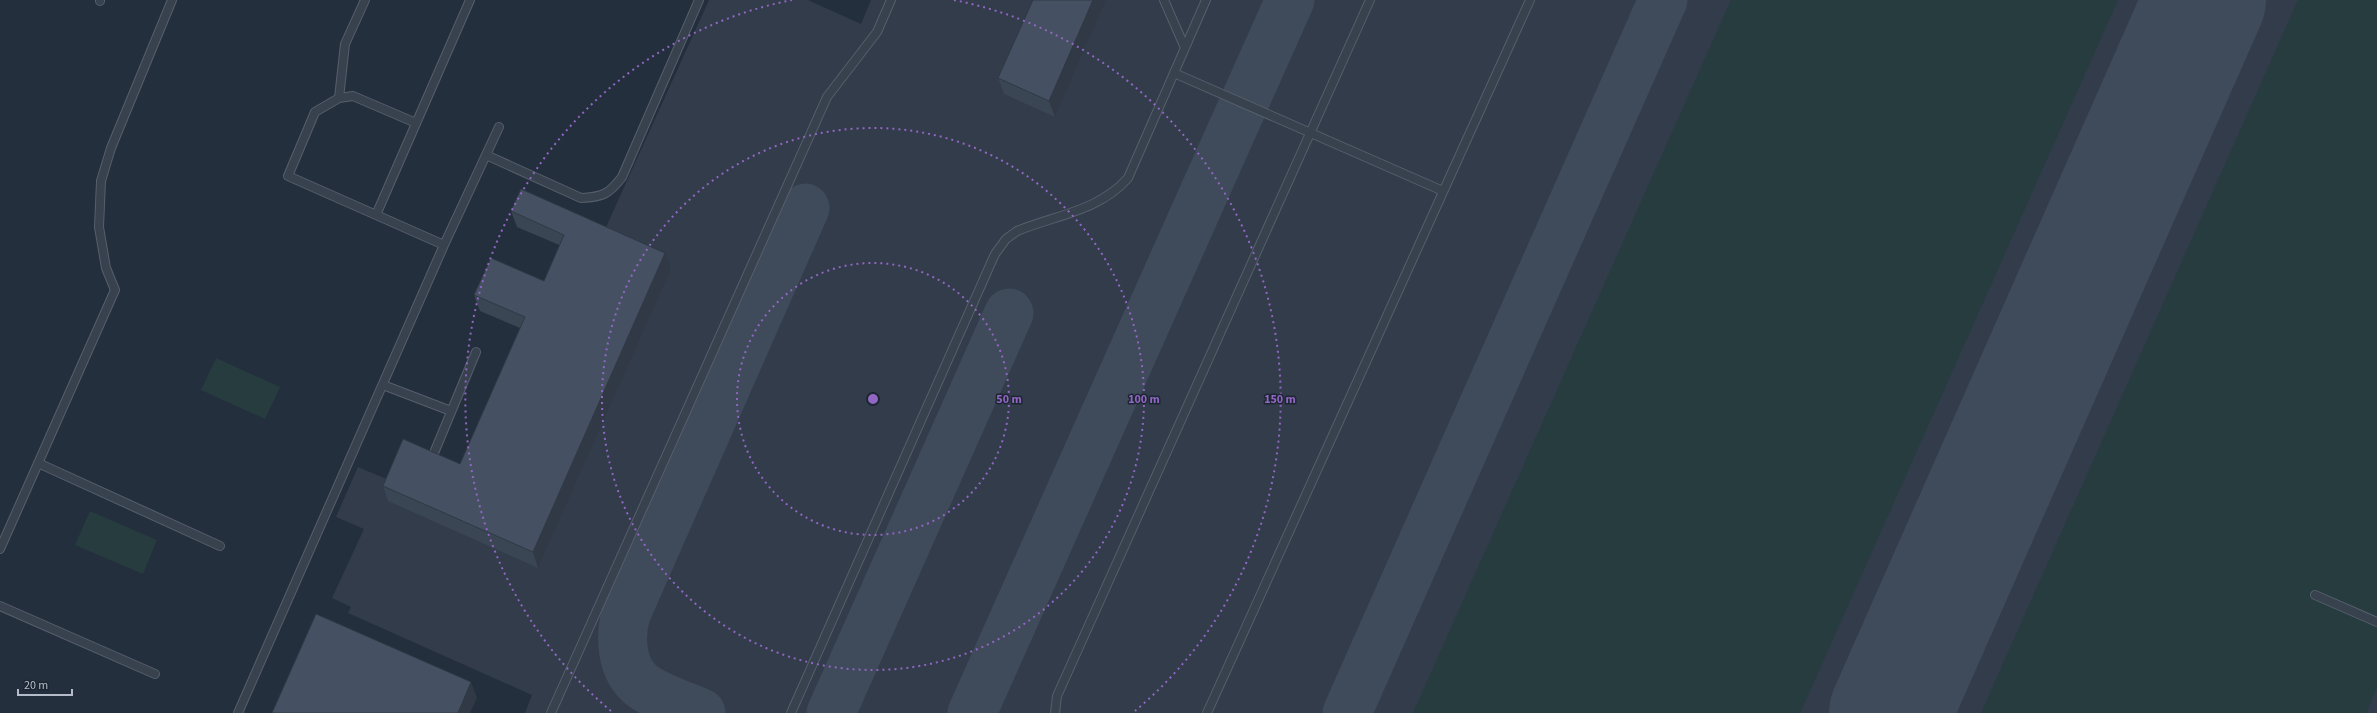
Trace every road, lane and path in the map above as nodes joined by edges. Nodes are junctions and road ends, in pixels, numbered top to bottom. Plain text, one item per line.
1 (172, 0) edge
2 (365, 0) edge
3 (470, 0) edge
4 (699, 0) edge
5 (891, 0) edge
6 (1164, 0) edge
7 (1206, 0) edge
8 (1370, 0) edge
9 (1530, 0) edge
10 (1185, 48) junction
11 (1174, 73) junction
12 (339, 98) junction
13 (416, 123) junction
14 (499, 127) dead end
15 (1310, 132) junction
16 (486, 155) junction
17 (1443, 191) junction
18 (376, 215) junction
19 (444, 245) junction
20 (476, 352) dead end
21 (383, 385) junction
22 (451, 411) junction
23 (434, 453) edge
24 (38, 463) junction
25 (220, 546) dead end
26 (0, 549) edge
27 (2315, 595) dead end
28 (0, 606) edge
29 (2377, 622) edge
30 (155, 674) dead end
31 (1057, 696) junction
32 (554, 712) edge
33 (238, 713) edge
34 (791, 713) edge
35 (1050, 713) edge
36 (1055, 713) edge
37 (1207, 713) edge

1 - 24 lane
2 - 12 lane
3 - 13 lane
4 - 16 lane
5 - 32 lane
6 - 10 lane
7 - 10 lane
8 - 15 lane
9 - 17 lane
10 - 11 lane
11 - 15 lane
11 - 34 lane
12 - 13 lane
12 - 18 lane
13 - 18 lane
14 - 16 lane
15 - 17 lane
15 - 31 lane
16 - 19 lane
17 - 37 lane
18 - 19 lane
19 - 21 lane
20 - 22 lane
21 - 22 lane
21 - 33 lane
22 - 23 lane
24 - 25 lane
24 - 26 lane
27 - 29 lane
28 - 30 lane
31 - 35 lane
31 - 36 lane

